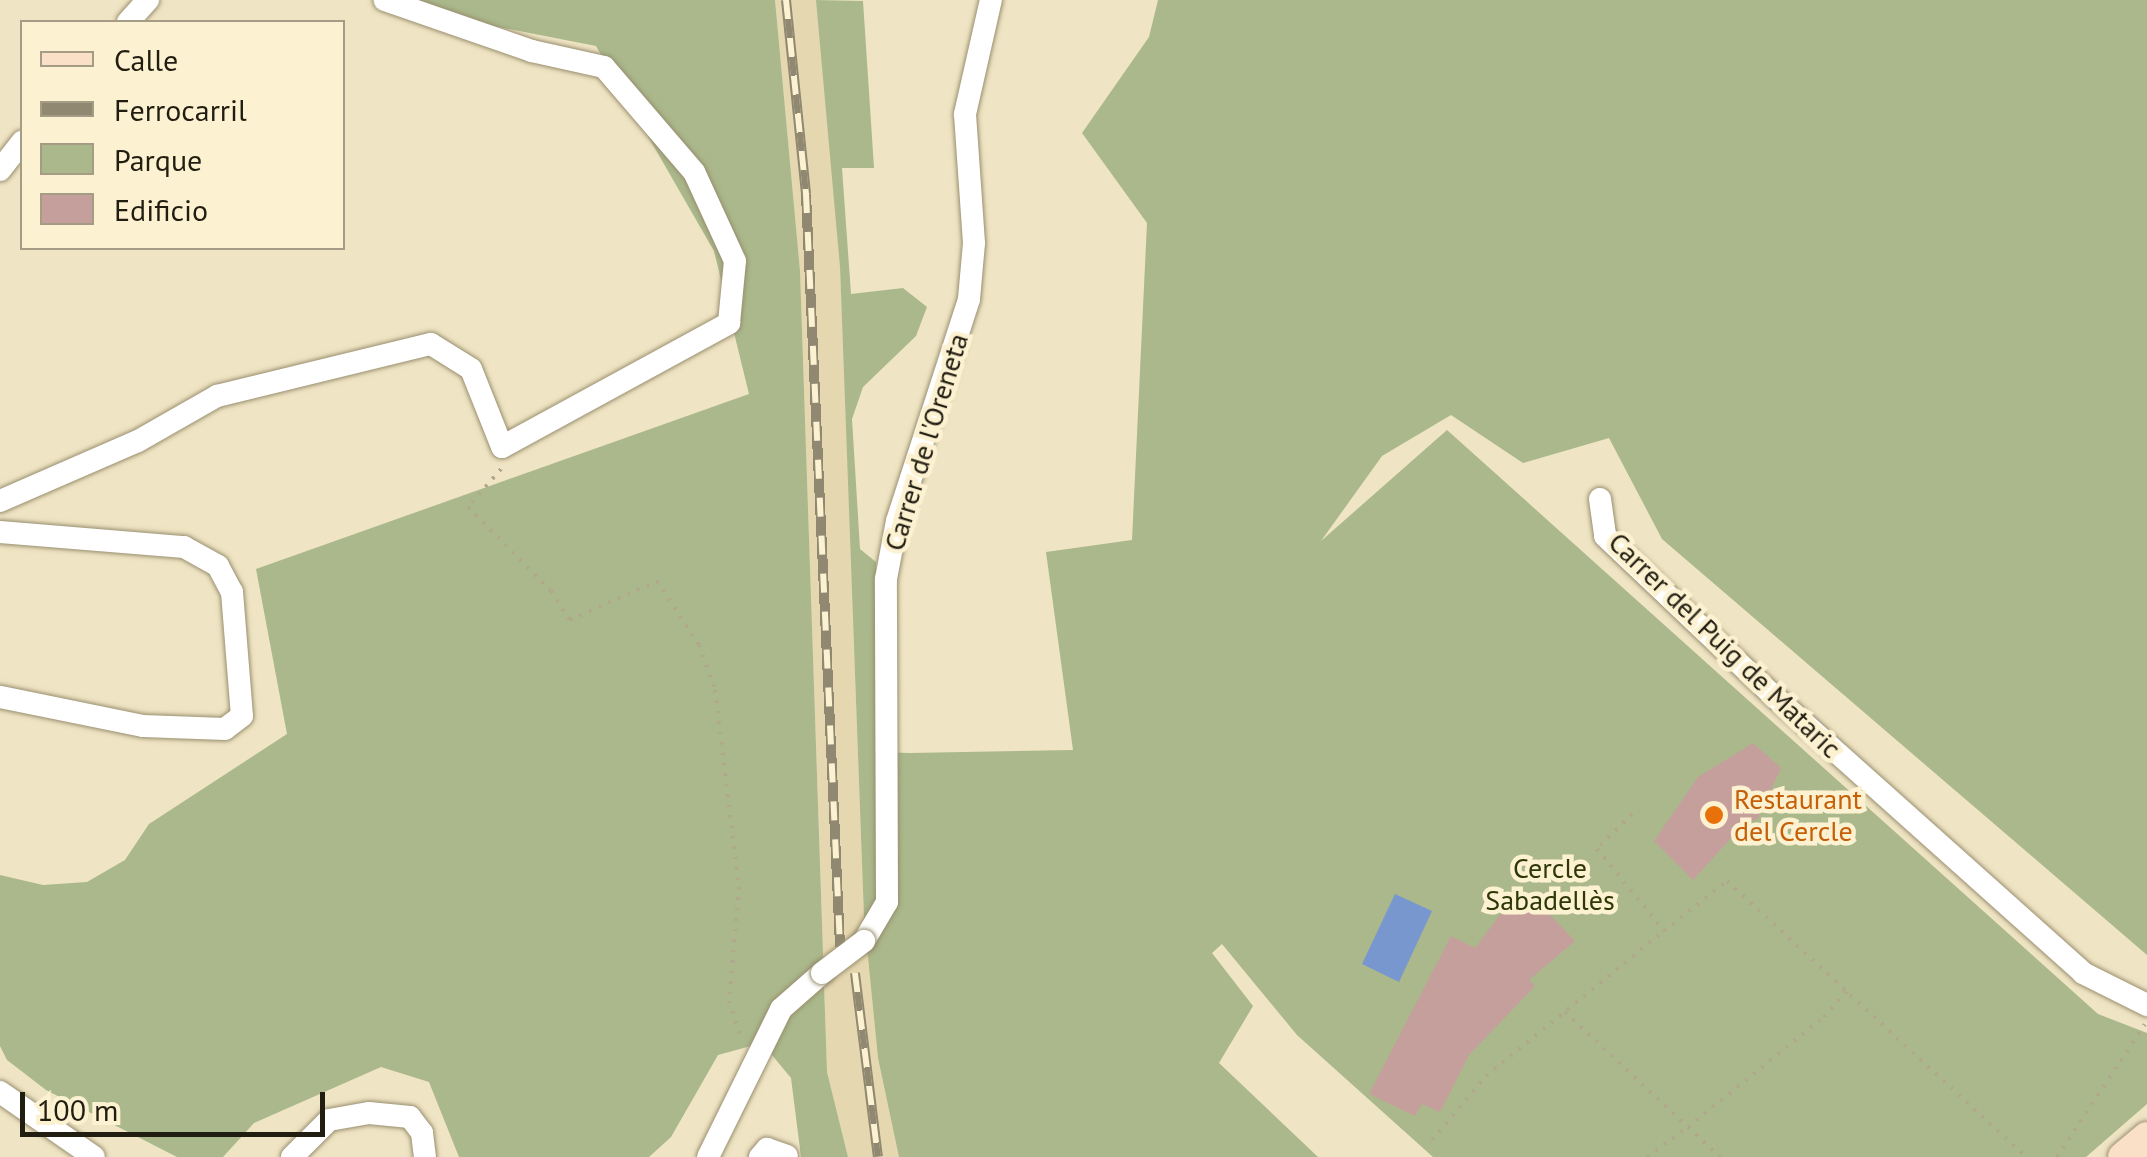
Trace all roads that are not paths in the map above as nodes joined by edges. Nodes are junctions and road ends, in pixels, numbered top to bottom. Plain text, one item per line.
1 (148, 0) edge
2 (385, 0) edge
3 (991, 0) edge
4 (130, 20) edge
5 (20, 145) edge
6 (0, 170) edge
7 (1600, 499) dead end
8 (0, 501) edge
9 (0, 532) edge
10 (0, 696) edge
11 (2147, 1006) edge
12 (0, 1092) edge
13 (2147, 1137) edge
14 (787, 1156) edge
15 (94, 1157) edge
16 (292, 1157) edge
17 (425, 1157) edge
18 (708, 1157) edge
19 (760, 1157) edge
20 (2123, 1157) edge

1 - 4 street
2 - 8 street
3 - 18 street, Carrer de l'Oreneta, bridge
5 - 6 street
7 - 11 street, Carrer del Puig de Mataric
9 - 10 street
12 - 15 street
13 - 20 street
14 - 19 street
16 - 17 street

